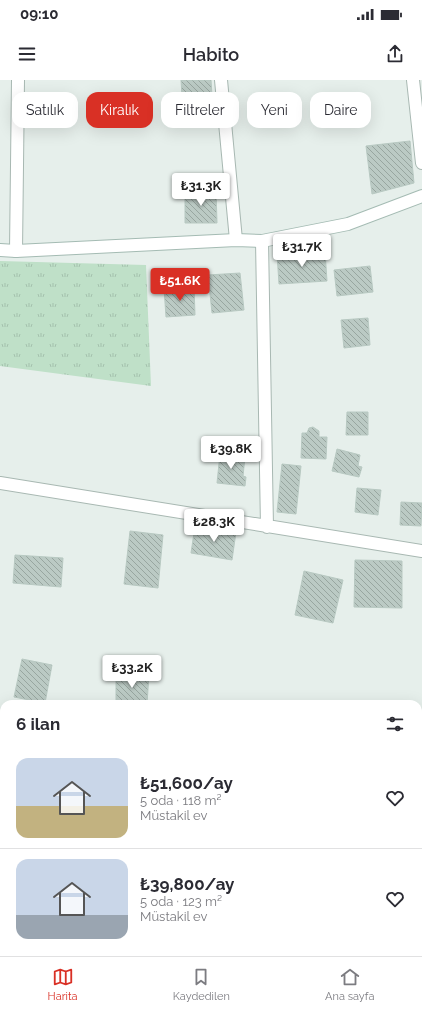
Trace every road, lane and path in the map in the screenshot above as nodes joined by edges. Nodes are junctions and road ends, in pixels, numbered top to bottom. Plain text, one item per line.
1 (18, 80) edge
2 (221, 80) edge
3 (413, 80) edge
4 (422, 163) edge
5 (422, 196) edge
6 (236, 240) junction
7 (262, 241) junction
8 (0, 250) edge
9 (16, 251) junction
10 (0, 483) edge
11 (267, 527) junction
12 (422, 551) edge

1 - 9 street
2 - 6 street
3 - 4 street
5 - 7 street
6 - 7 street
6 - 9 street
7 - 11 street
8 - 9 street
10 - 11 street
11 - 12 street

